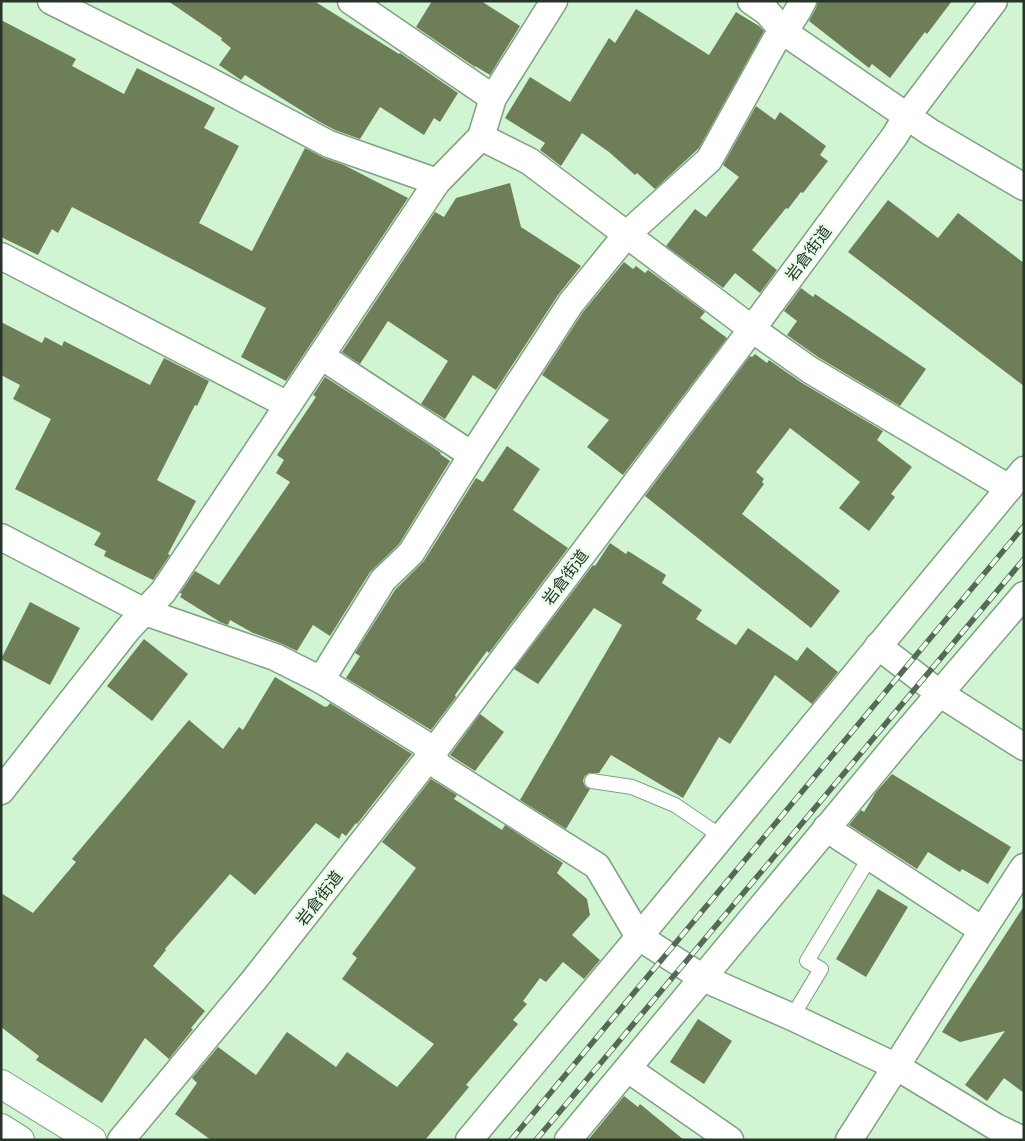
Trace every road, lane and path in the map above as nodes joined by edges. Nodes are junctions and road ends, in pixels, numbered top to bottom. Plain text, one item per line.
1 (51, 1) edge
2 (351, 1) edge
3 (554, 1) edge
4 (751, 1) edge
5 (803, 1) edge
6 (994, 1) edge
7 (784, 32) junction
8 (493, 98) junction
9 (907, 116) junction
10 (481, 138) junction
11 (437, 182) junction
12 (1024, 187) edge
13 (627, 234) junction
14 (1, 256) edge
15 (752, 329) junction
16 (320, 356) junction
17 (288, 405) junction
18 (472, 456) junction
19 (1016, 479) edge
20 (1, 537) edge
21 (1024, 594) edge
22 (145, 612) junction
23 (878, 646) junction
24 (321, 680) junction
25 (939, 694) junction
26 (1024, 747) edge
27 (431, 755) junction
28 (592, 780) dead end
29 (1, 791) edge
30 (826, 828) junction
31 (722, 836) junction
32 (870, 857) junction
33 (1024, 867) edge
34 (982, 930) junction
35 (639, 937) junction
36 (703, 978) junction
37 (792, 1017) junction
38 (897, 1067) junction
39 (628, 1069) junction
40 (1, 1084) edge
41 (1, 1128) edge
42 (20, 1140) edge
43 (92, 1140) edge
44 (120, 1140) edge
45 (469, 1140) edge
46 (568, 1140) edge
47 (730, 1140) edge
48 (849, 1140) edge
49 (1023, 1140) edge

1 - 11 street
2 - 8 street
3 - 8 street
4 - 7 street
5 - 7 street
6 - 9 street, 岩倉街道
7 - 9 street
7 - 13 street
8 - 10 street
9 - 12 street
9 - 15 street, 岩倉街道
10 - 11 street
10 - 13 street
11 - 16 street
13 - 15 street
13 - 18 street
14 - 17 street
15 - 19 street
15 - 27 street, 岩倉街道
16 - 17 street
16 - 18 street
17 - 22 street
18 - 24 street
19 - 23 street
20 - 22 street
21 - 25 street
22 - 24 street
22 - 29 street
23 - 25 street
23 - 31 street
24 - 27 street
25 - 26 street
25 - 30 street
27 - 35 street
27 - 44 street, 岩倉街道
28 - 31 lane
30 - 32 street
30 - 36 street
31 - 35 street
32 - 34 street
32 - 37 lane
33 - 34 street
34 - 38 street
35 - 36 street
35 - 45 street
36 - 37 street
36 - 39 street
37 - 38 street
38 - 48 street
38 - 49 street
39 - 46 street
39 - 47 street
40 - 43 main road
41 - 42 main road

